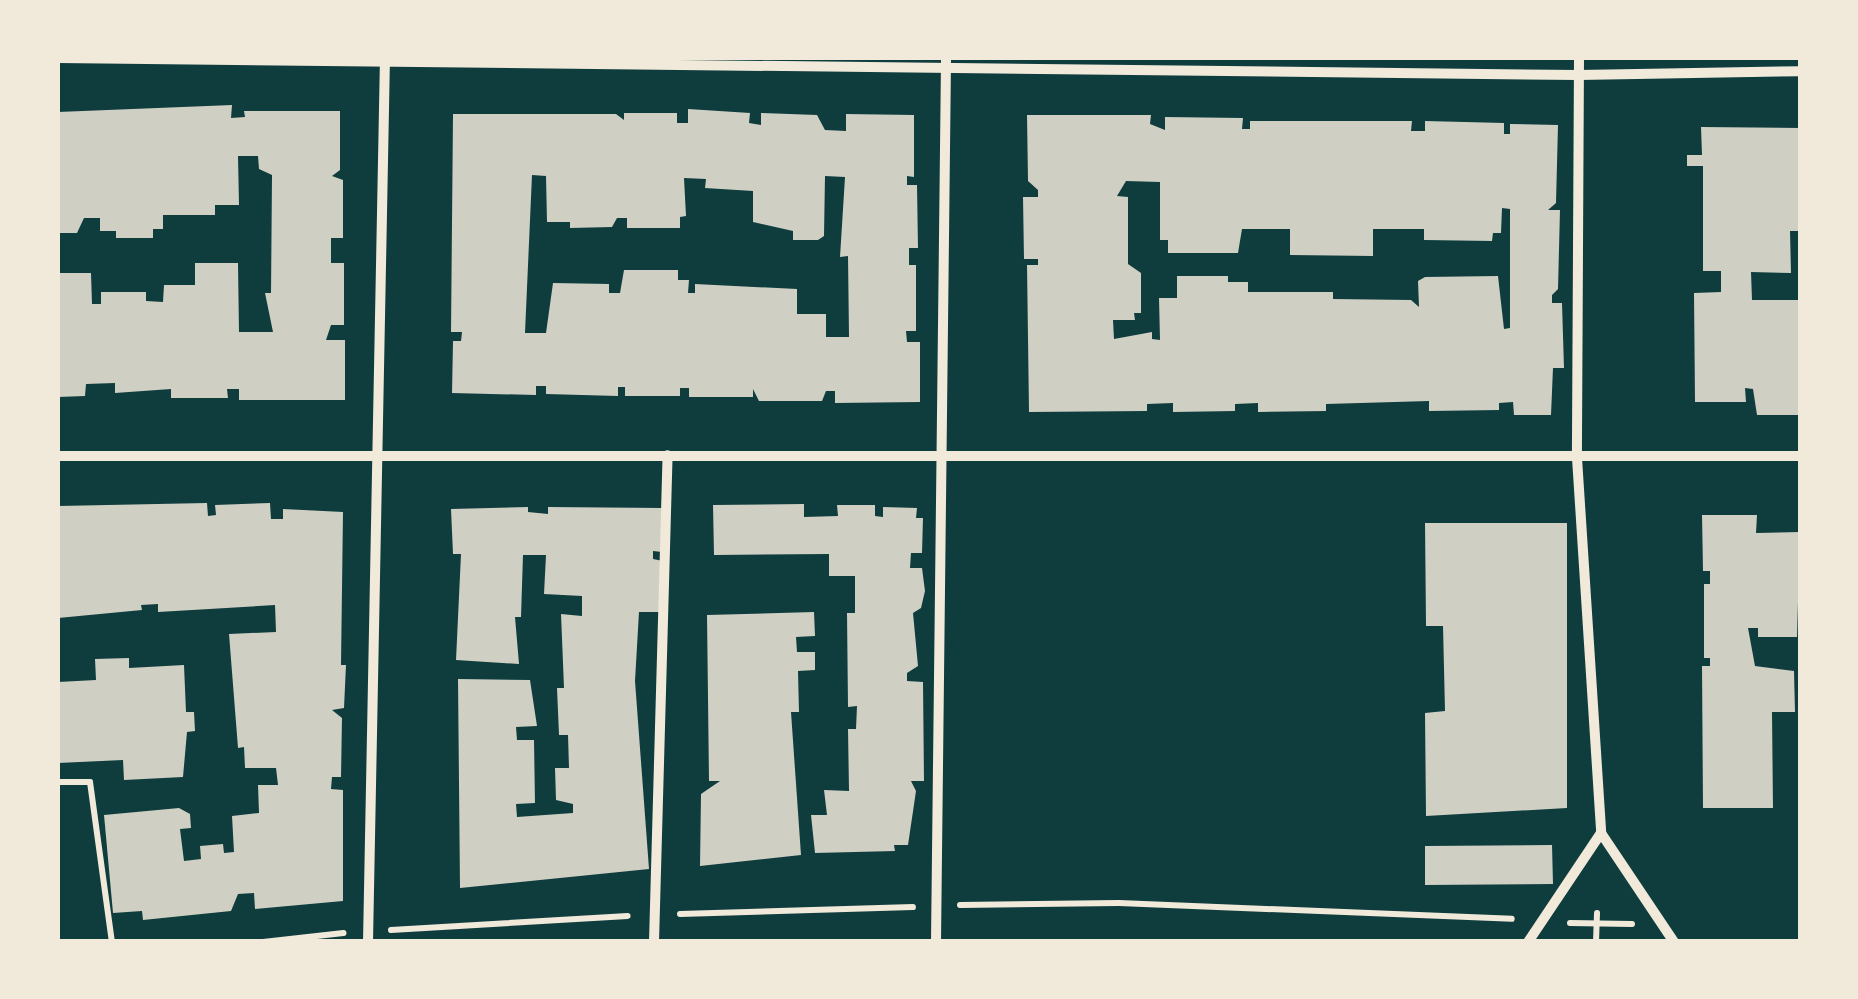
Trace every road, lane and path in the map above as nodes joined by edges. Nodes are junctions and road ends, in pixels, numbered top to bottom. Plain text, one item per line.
1 (58, 58) edge
2 (206, 58) edge
3 (1579, 58) edge
4 (385, 59) edge
5 (946, 62) edge
6 (1800, 71) edge
7 (1579, 75) junction
8 (944, 454) junction
9 (668, 455) junction
10 (58, 456) edge
11 (376, 456) junction
12 (1800, 456) edge
13 (1576, 458) junction
14 (58, 782) edge
15 (1601, 834) junction
16 (1598, 913) dead end
17 (112, 942) edge
18 (368, 942) edge
19 (654, 942) edge
20 (936, 942) edge
21 (1528, 942) edge
22 (1596, 942) edge
23 (1674, 942) edge

1 - 2 street
2 - 4 street
3 - 7 street
4 - 5 street
4 - 11 street
5 - 7 street
5 - 8 street
6 - 7 street
7 - 13 street
8 - 9 street
8 - 13 street
8 - 20 street
9 - 11 street
9 - 19 street
10 - 11 street
11 - 18 street
12 - 13 street
13 - 15 street
14 - 17 path
15 - 21 street
15 - 23 street
16 - 22 path

